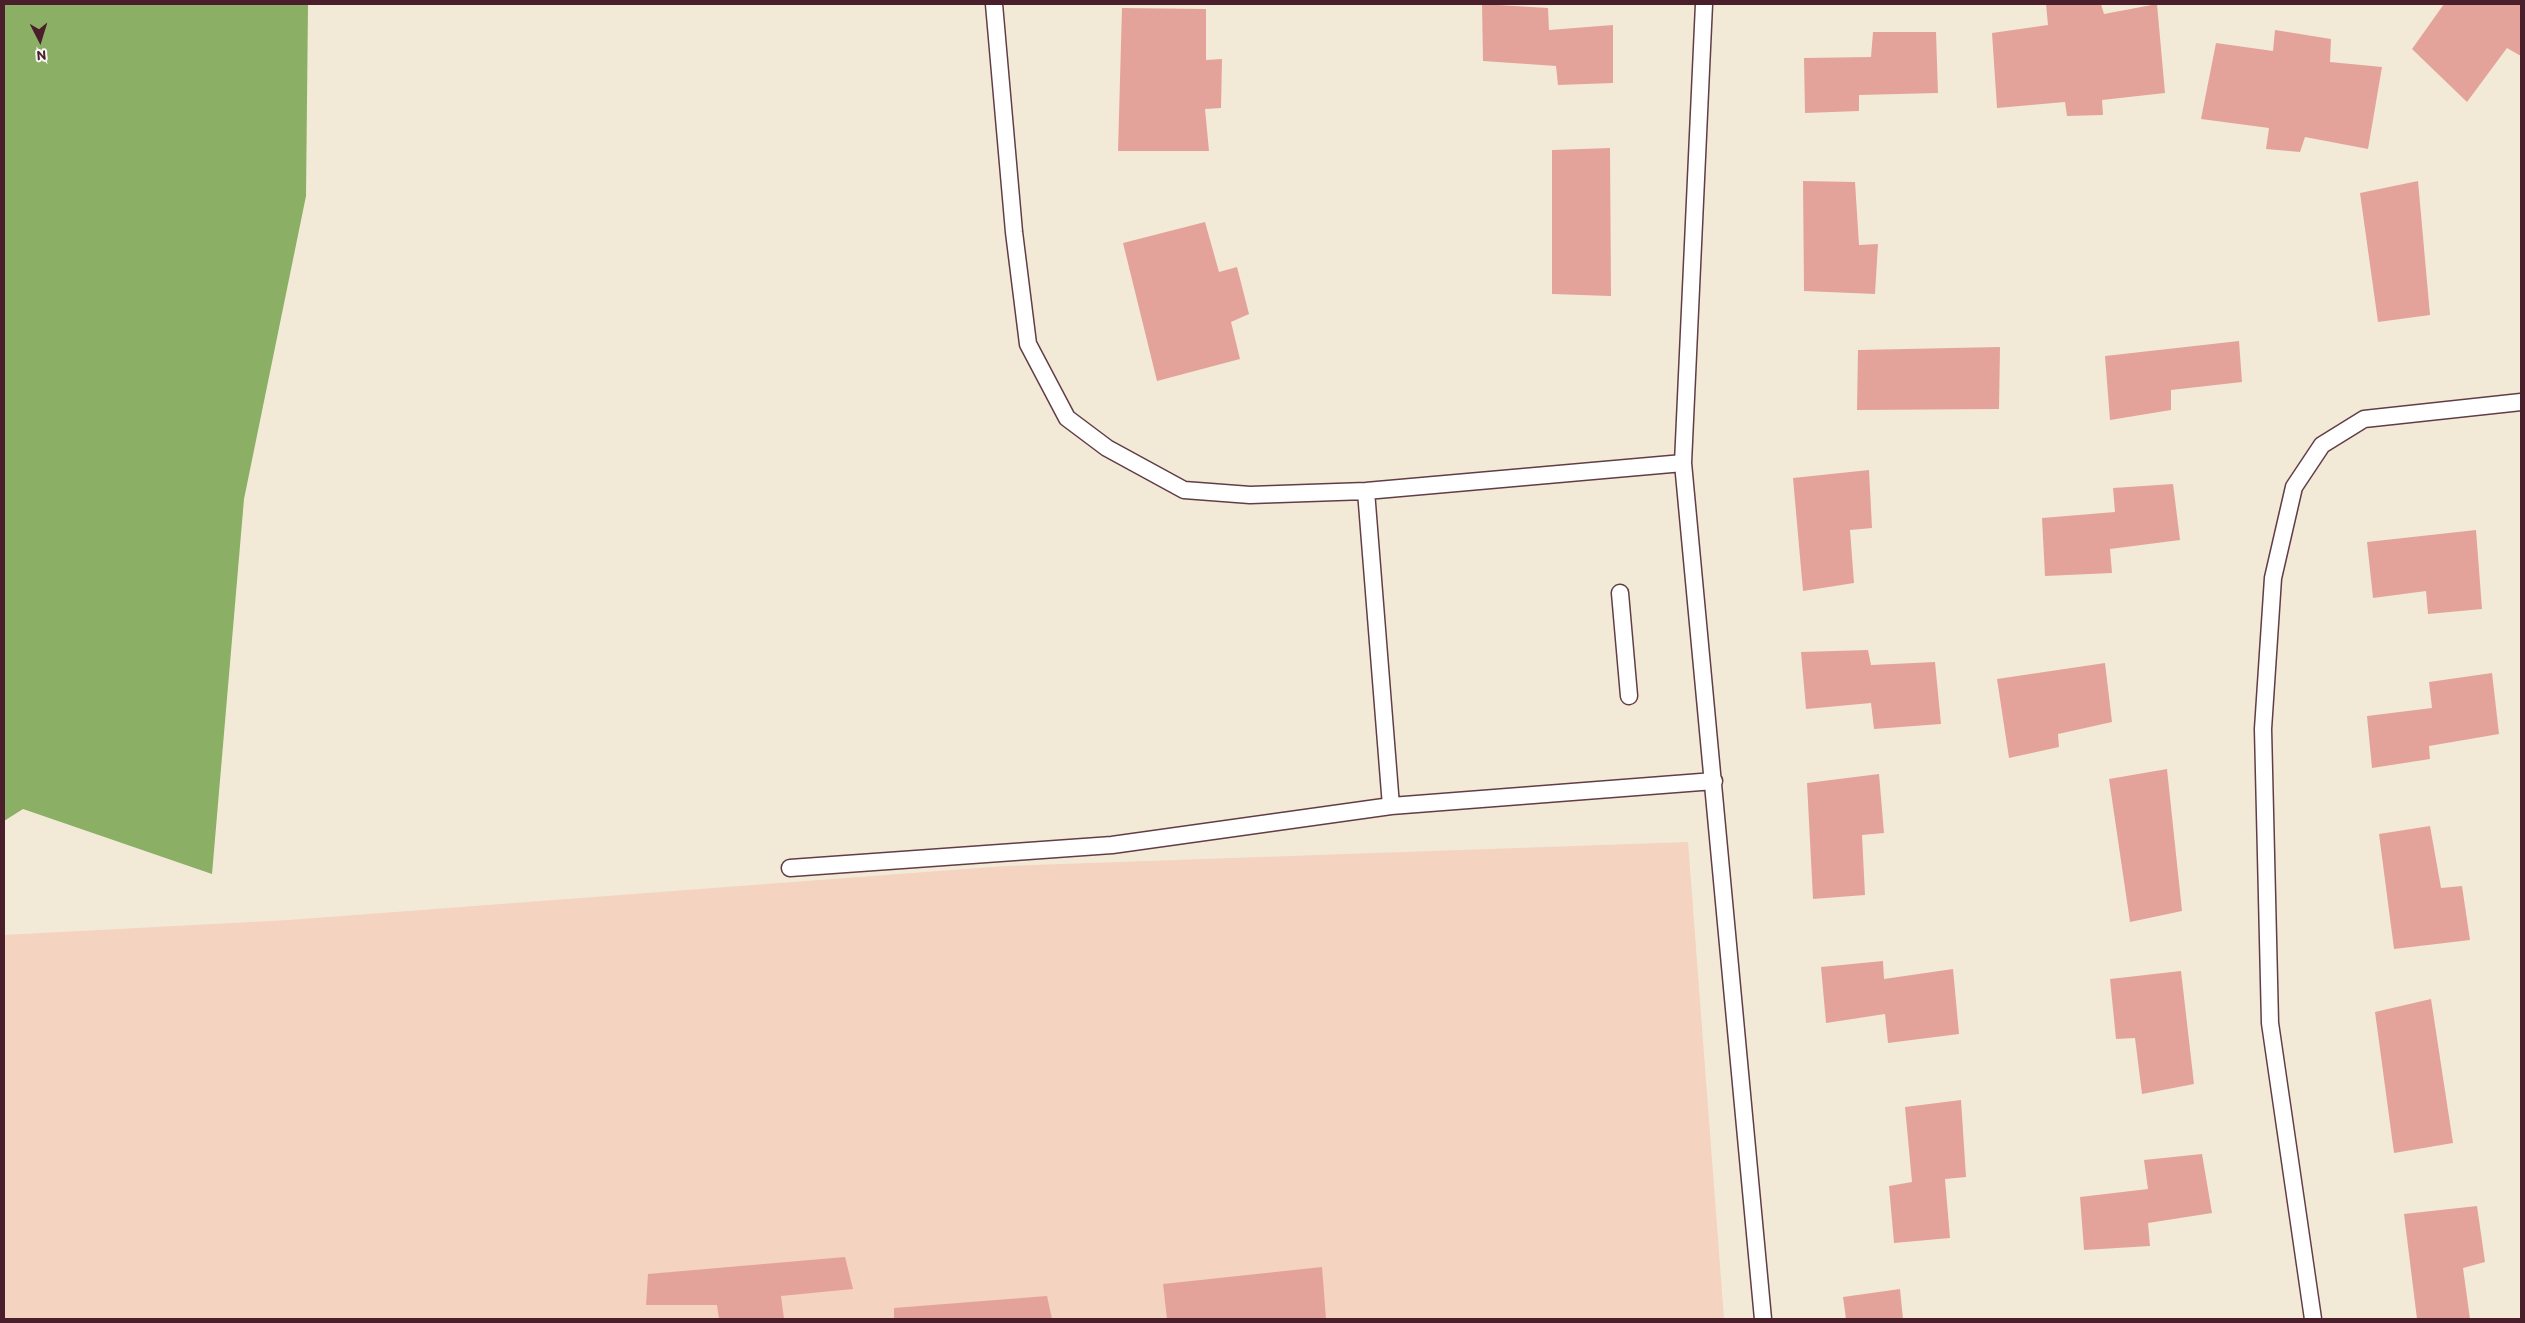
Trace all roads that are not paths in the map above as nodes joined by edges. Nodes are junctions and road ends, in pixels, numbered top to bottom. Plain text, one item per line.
1 (994, 4) edge
2 (1704, 4) edge
3 (2521, 402) edge
4 (1683, 463) junction
5 (1366, 491) junction
6 (1620, 593) dead end
7 (1629, 696) dead end
8 (1714, 781) junction
9 (1391, 806) junction
10 (790, 868) dead end
11 (1763, 1319) edge
12 (2313, 1319) edge

1 - 5 lane
2 - 4 lane
3 - 12 lane
4 - 5 lane
4 - 8 lane
5 - 9 lane
6 - 7 lane
8 - 9 lane
8 - 11 lane
9 - 10 lane

